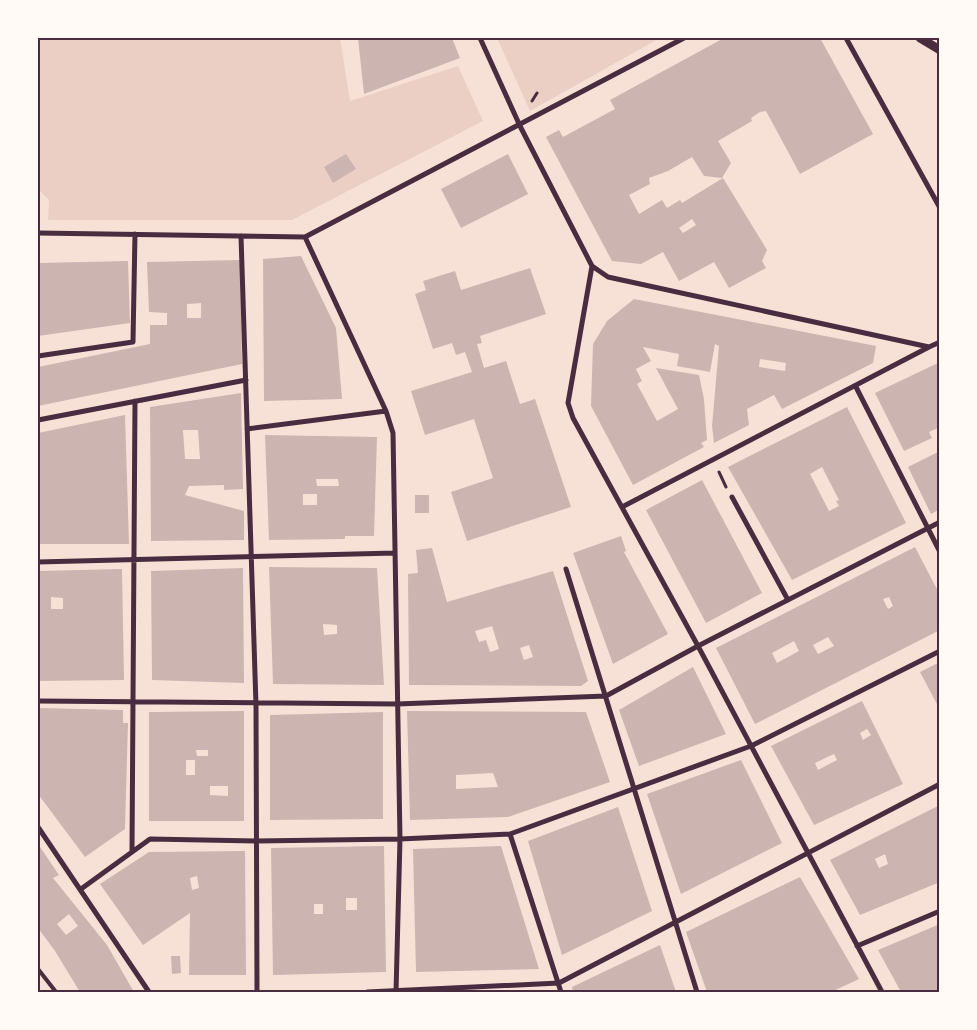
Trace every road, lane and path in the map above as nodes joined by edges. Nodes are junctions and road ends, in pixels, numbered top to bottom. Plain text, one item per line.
1 (480, 38) edge
2 (684, 38) edge
3 (846, 38) edge
4 (920, 38) edge
5 (940, 50) edge
6 (520, 126) junction
7 (940, 208) edge
8 (38, 233) edge
9 (135, 234) junction
10 (241, 236) junction
11 (305, 236) junction
12 (592, 266) junction
13 (940, 342) edge
14 (929, 347) junction
15 (38, 356) edge
16 (246, 380) junction
17 (856, 387) junction
18 (135, 402) junction
19 (386, 411) junction
20 (38, 420) edge
21 (247, 428) junction
22 (712, 461) junction
23 (732, 497) joint
24 (622, 507) junction
25 (940, 522) edge
26 (928, 528) junction
27 (940, 552) edge
28 (395, 553) junction
29 (251, 557) junction
30 (134, 560) junction
31 (38, 562) edge
32 (566, 569) dead end
33 (788, 600) junction
34 (698, 646) junction
35 (940, 651) edge
36 (606, 696) junction
37 (38, 701) edge
38 (134, 704) junction
39 (256, 704) junction
40 (396, 704) junction
41 (751, 746) junction
42 (940, 784) edge
43 (636, 789) junction
44 (38, 827) edge
45 (510, 834) junction
46 (400, 839) junction
47 (256, 841) junction
48 (132, 851) junction
49 (807, 852) junction
50 (81, 889) junction
51 (940, 911) edge
52 (674, 921) junction
53 (857, 946) junction
54 (38, 969) edge
55 (559, 983) junction
56 (56, 992) edge
57 (150, 992) edge
58 (257, 992) edge
59 (367, 992) edge
60 (396, 992) edge
61 (561, 992) edge
62 (697, 992) edge
63 (882, 992) edge

1 - 6 street
2 - 6 street
3 - 7 street
4 - 5 street
6 - 11 street
6 - 12 street
8 - 9 street
9 - 10 street
9 - 15 street
10 - 11 street
10 - 16 street
11 - 19 street
12 - 14 street
12 - 24 street
13 - 14 street
14 - 17 street
16 - 18 street
16 - 21 street
17 - 22 street
17 - 26 street
18 - 20 street
18 - 30 street
19 - 21 street
19 - 28 street
21 - 29 street
22 - 23 path
22 - 24 street
23 - 33 street
24 - 34 street
25 - 26 street
26 - 27 street
26 - 33 street
28 - 29 street
28 - 40 street
29 - 30 street
29 - 39 street
30 - 31 street
30 - 38 street
32 - 36 street
33 - 34 street
34 - 36 street
34 - 41 street
35 - 41 street
36 - 40 street
36 - 43 street
37 - 38 street
38 - 39 street
38 - 48 street
39 - 40 street
39 - 47 street
40 - 46 street
41 - 43 street
41 - 49 street
42 - 49 street
43 - 45 street
43 - 52 street
44 - 50 street
45 - 46 street
45 - 55 street
46 - 47 street
46 - 60 street
47 - 48 street
47 - 58 street
48 - 50 street
49 - 52 street
49 - 53 street
50 - 57 street
51 - 53 street
52 - 55 street
52 - 62 street
53 - 63 street
54 - 56 lane
55 - 60 street
55 - 61 street
59 - 60 street

